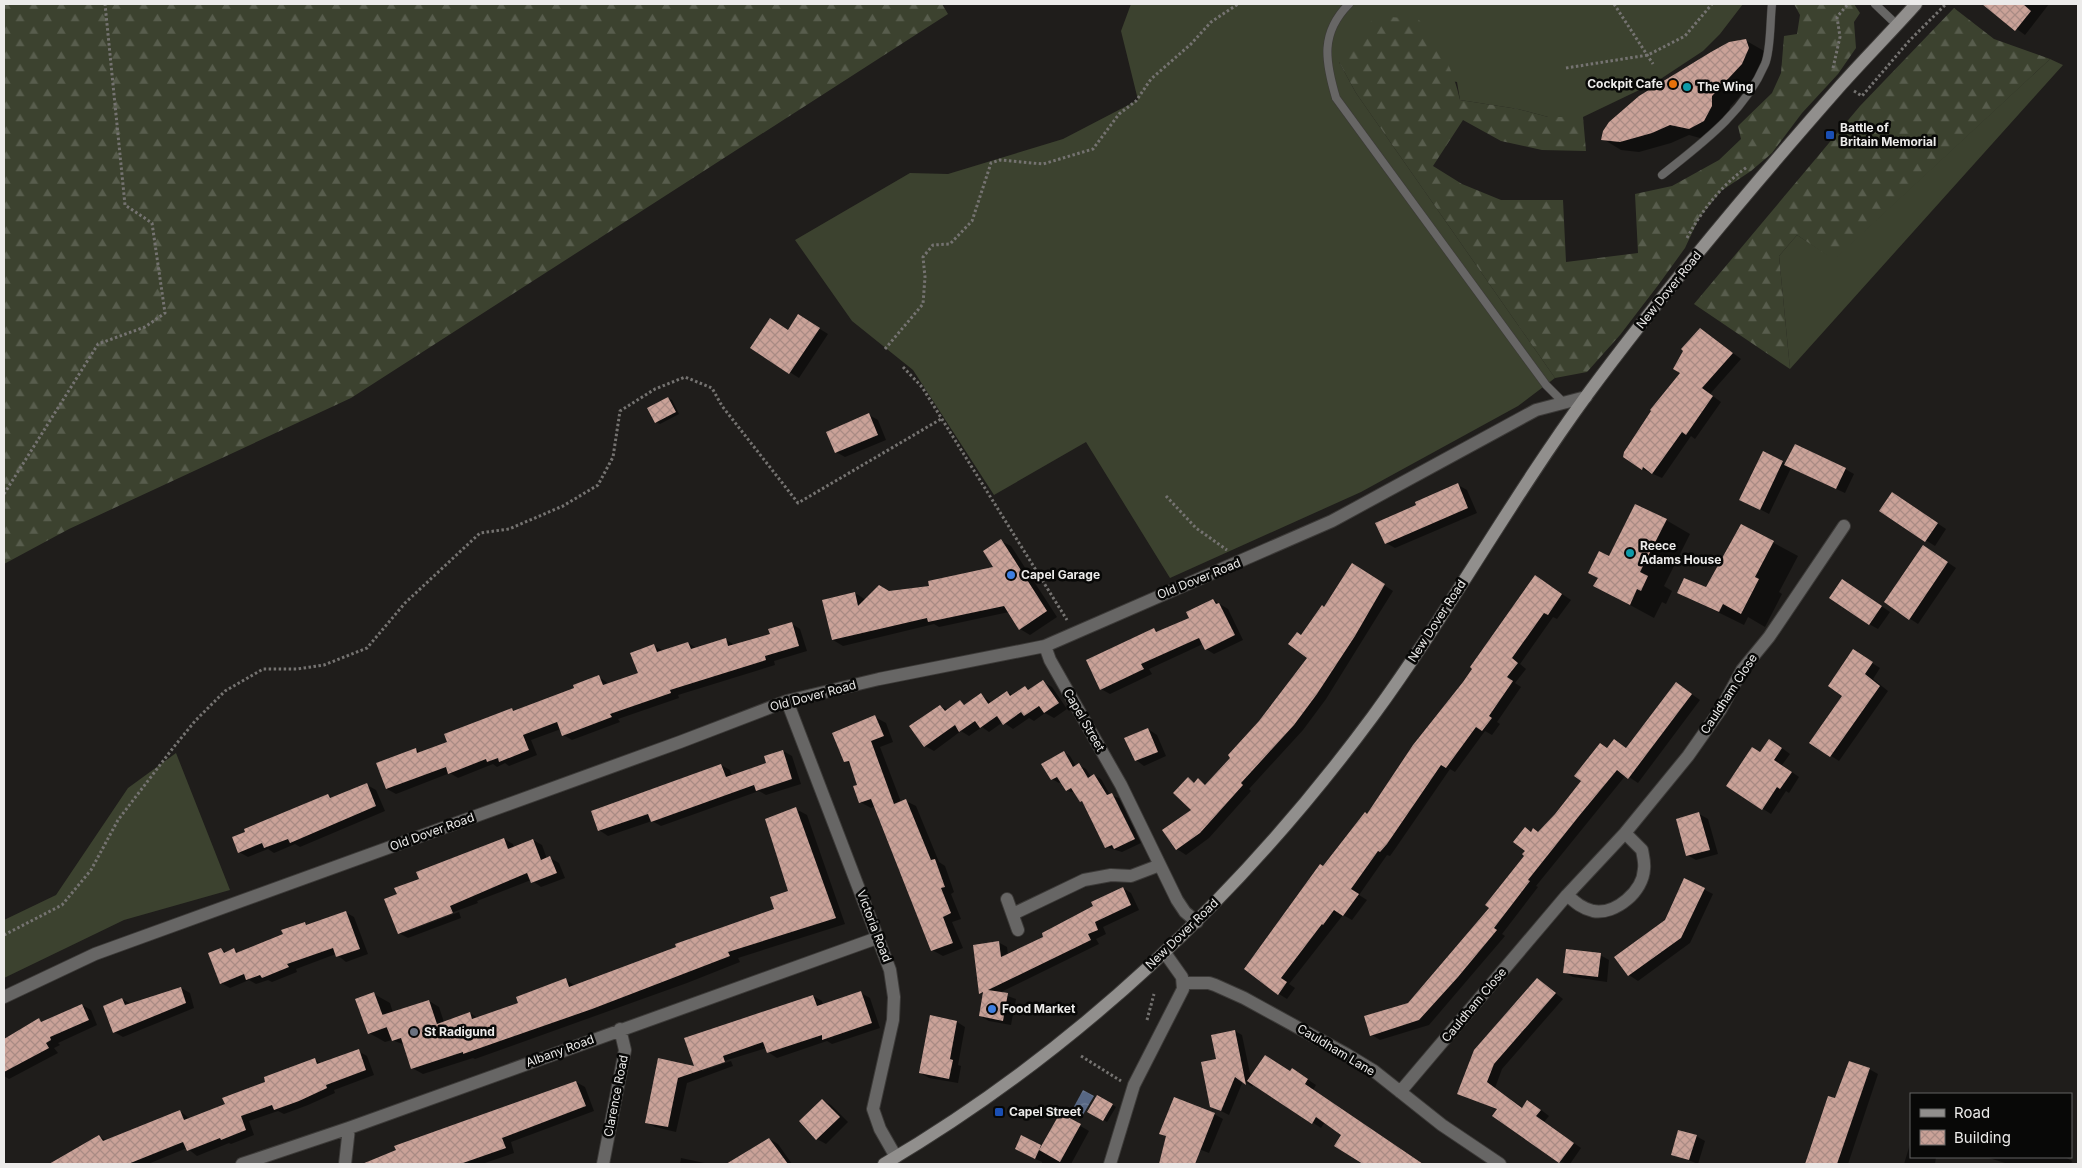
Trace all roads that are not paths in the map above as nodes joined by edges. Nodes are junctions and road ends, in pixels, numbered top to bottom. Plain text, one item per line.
1 (1349, 4) edge
2 (1772, 4) edge
3 (1875, 4) edge
4 (1916, 4) edge
5 (1897, 25) junction
6 (1662, 175) dead end
7 (1586, 397) junction
8 (1564, 403) junction
9 (1844, 526) dead end
10 (1045, 646) junction
11 (787, 701) junction
12 (1625, 833) junction
13 (1160, 865) junction
14 (1567, 895) junction
15 (1007, 899) dead end
16 (1013, 914) junction
17 (1197, 922) junction
18 (1018, 930) dead end
19 (878, 938) junction
20 (1165, 952) junction
21 (1184, 983) junction
22 (4, 997) edge
23 (620, 1029) junction
24 (1400, 1092) junction
25 (349, 1128) junction
26 (896, 1157) junction
27 (242, 1164) edge
28 (345, 1164) edge
29 (603, 1164) edge
30 (884, 1164) edge
31 (1110, 1164) edge
32 (1500, 1164) edge

1 - 8 lane
2 - 6 lane
3 - 5 lane
4 - 5 main road, New Dover Road
5 - 7 main road, New Dover Road
7 - 8 street, Old Dover Road
7 - 17 main road, New Dover Road
8 - 10 street, Old Dover Road
9 - 12 street, Cauldham Close
10 - 11 street, Old Dover Road
10 - 13 street, Capel Street
11 - 19 street, Victoria Road
11 - 22 street, Old Dover Road
12 - 14 street, Cauldham Close
12 - 14 street
13 - 16 street
13 - 17 street, Capel Street
14 - 24 street, Cauldham Close
15 - 16 street
16 - 18 street
17 - 20 main road, New Dover Road
19 - 23 street, Albany Road
19 - 26 street, Victoria Road
20 - 21 street
20 - 26 main road, New Dover Road
21 - 24 street, Cauldham Lane
21 - 31 street
23 - 25 street, Albany Road
23 - 29 street, Clarence Road
24 - 32 street, Cauldham Lane
25 - 27 street, Albany Road
25 - 28 street
26 - 30 main road, New Dover Road

